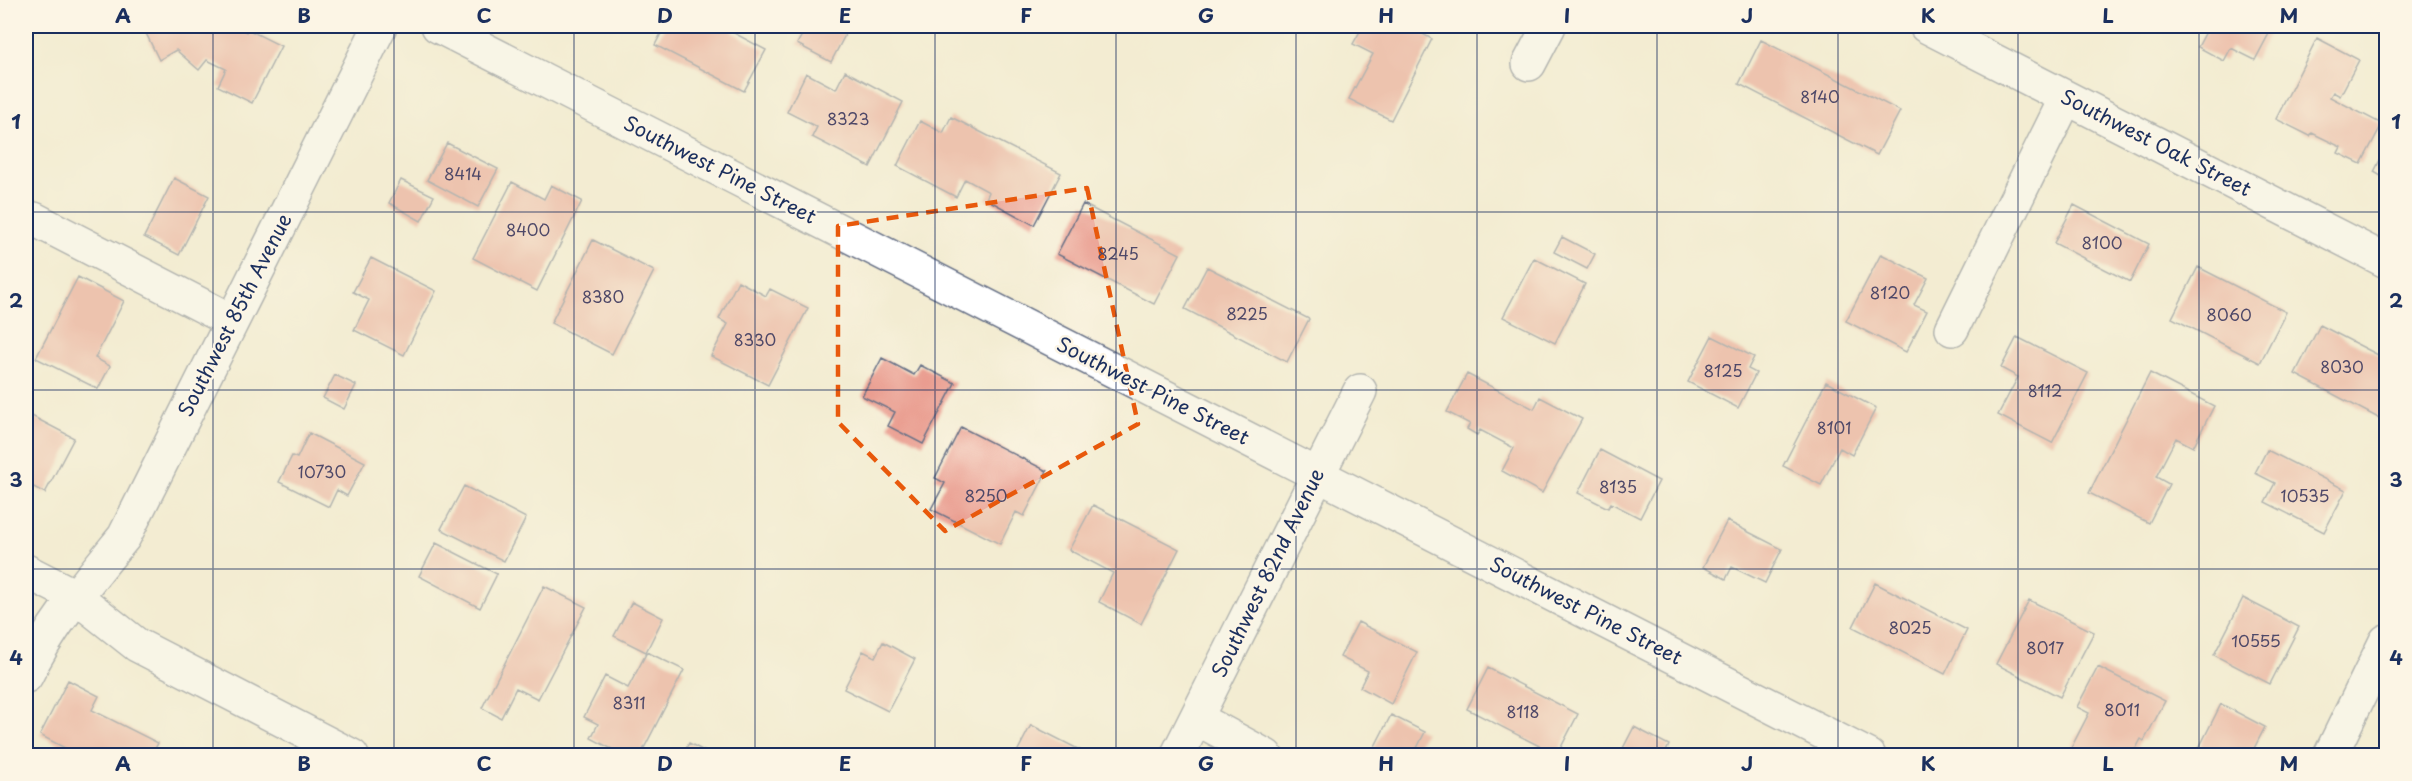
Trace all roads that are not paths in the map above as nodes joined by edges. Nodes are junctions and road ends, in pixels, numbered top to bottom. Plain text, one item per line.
1 (380, 26) edge
2 (438, 26) edge
3 (1549, 26) edge
4 (1926, 26) edge
5 (1962, 34) edge
6 (1529, 64) dead end
7 (2067, 98) junction
8 (33, 219) dead end
9 (2386, 261) edge
10 (232, 321) junction
11 (1952, 329) dead end
12 (1360, 390) dead end
13 (1317, 474) junction
14 (26, 572) edge
15 (75, 596) junction
16 (2386, 641) edge
17 (26, 675) edge
18 (1196, 718) junction
19 (352, 756) edge
20 (1177, 756) edge
21 (1266, 756) edge
22 (1869, 756) edge
23 (2330, 756) edge

1 - 10 street, Southwest 85th Avenue
2 - 13 street, Southwest Pine Street
3 - 6 street
4 - 5 street, Southwest Oak Street
5 - 7 street, Southwest Oak Street
7 - 9 street, Southwest Oak Street
7 - 11 street
8 - 10 street
10 - 15 street, Southwest 85th Avenue
12 - 13 street, Southwest 82nd Avenue
13 - 18 street, Southwest 82nd Avenue
13 - 22 street, Southwest Pine Street
14 - 15 street
15 - 17 street, Southwest 85th Avenue
15 - 19 street
16 - 23 street
18 - 20 street, Southwest 82nd Avenue
18 - 21 street

